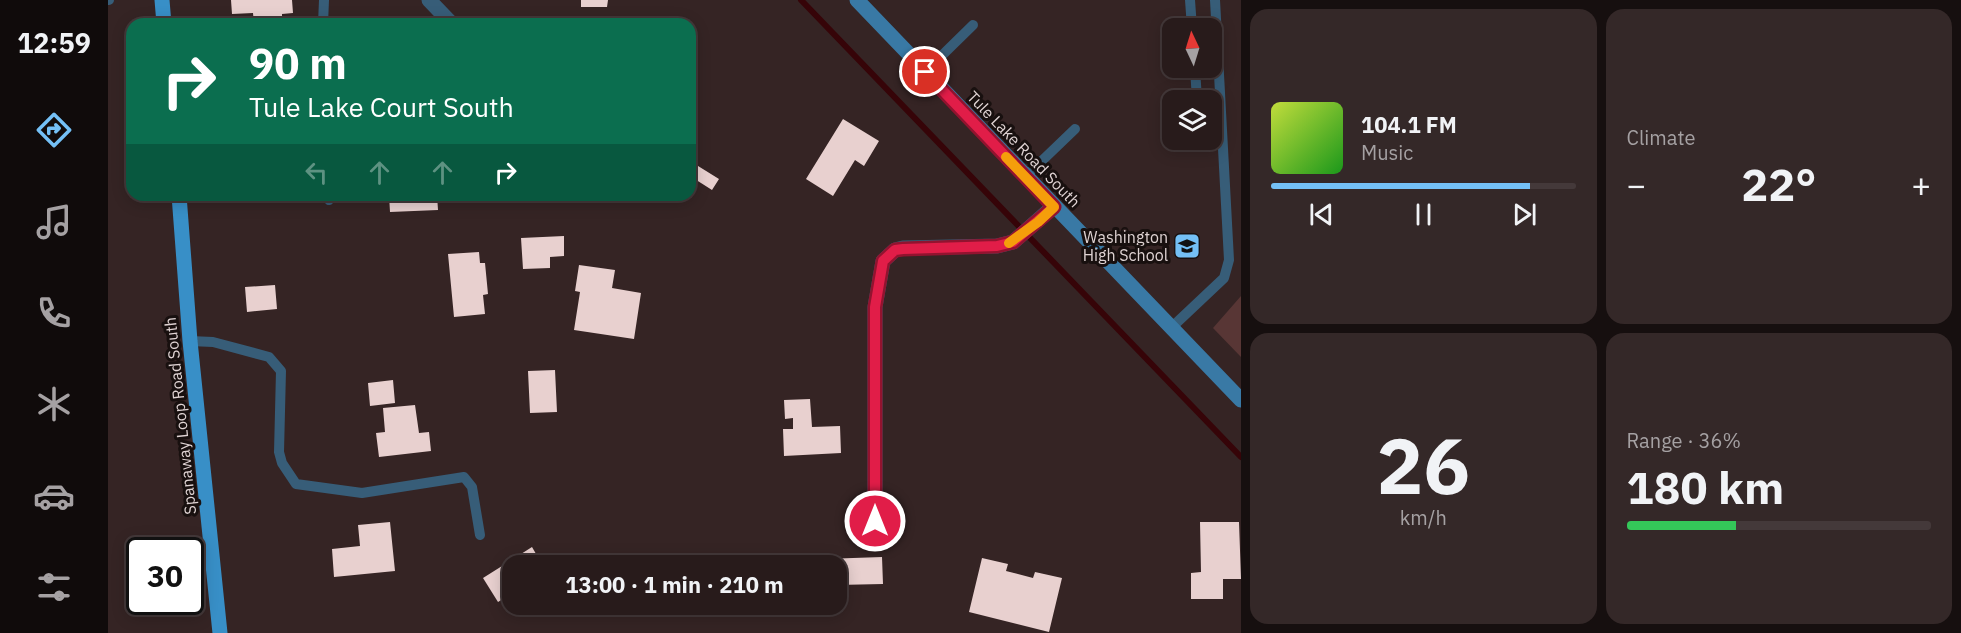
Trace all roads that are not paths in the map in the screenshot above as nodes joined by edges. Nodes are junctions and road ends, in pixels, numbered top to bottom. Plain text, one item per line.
1 (162, 0) edge
2 (324, 0) edge
3 (429, 0) edge
4 (857, 0) edge
5 (1190, 0) edge
6 (1215, 0) edge
7 (164, 18) edge
8 (323, 18) edge
9 (446, 18) edge
10 (1191, 18) edge
11 (973, 25) dead end
12 (925, 72) junction
13 (1075, 129) dead end
14 (1026, 177) junction
15 (179, 201) edge
16 (1054, 207) junction
17 (1171, 328) junction
18 (190, 341) junction
19 (1241, 400) edge
20 (875, 521) dead end
21 (480, 535) dead end
22 (220, 633) edge

1 - 7 main road
2 - 8 lane
3 - 9 street
4 - 12 street, Tule Lake Road South
5 - 10 lane
6 - 17 lane
11 - 12 lane
12 - 14 street, Tule Lake Road South
13 - 14 lane
14 - 16 street, Tule Lake Road South
15 - 18 main road, Spanaway Loop Road South
16 - 17 street, Tule Lake Road South
16 - 20 street
17 - 19 street, Tule Lake Road South
18 - 21 lane
18 - 22 main road, Spanaway Loop Road South

